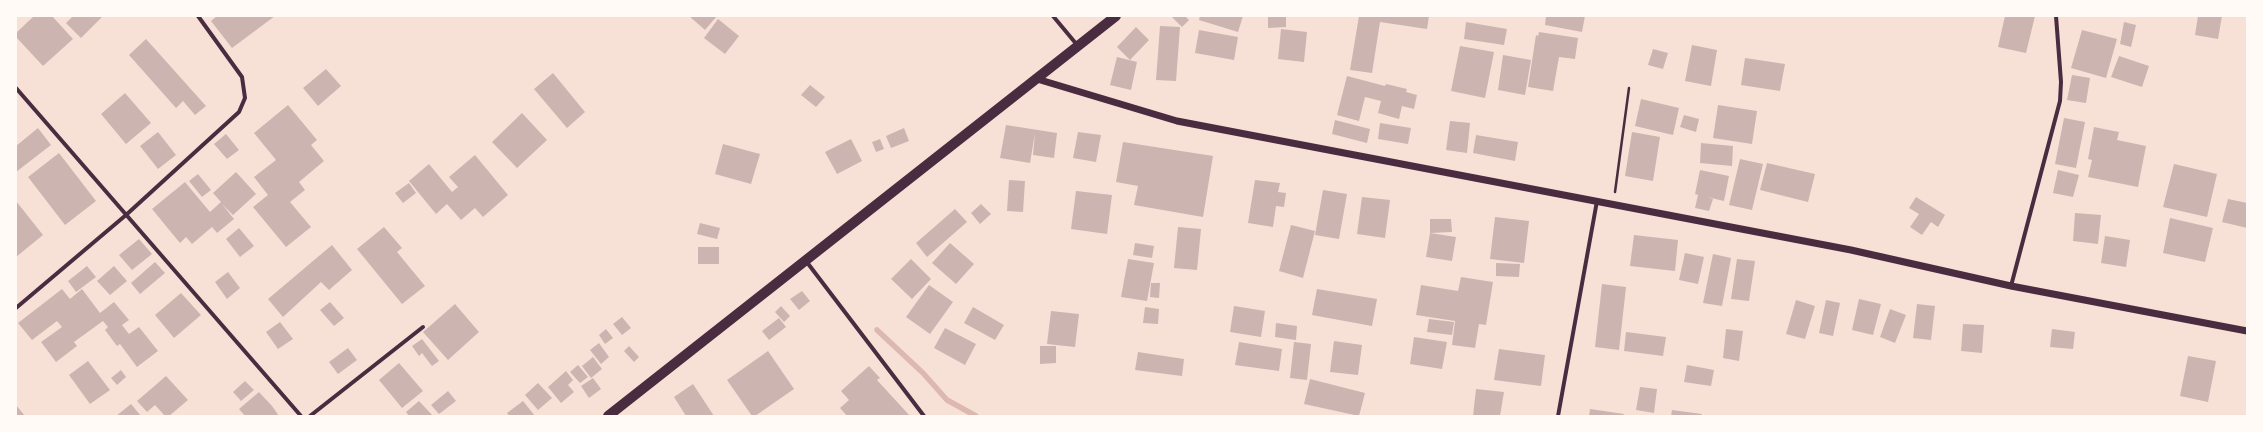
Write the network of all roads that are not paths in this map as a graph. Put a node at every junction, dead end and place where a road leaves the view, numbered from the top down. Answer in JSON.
{"nodes":[{"id":1,"x":198,"y":16,"type":"edge"},
{"id":2,"x":1053,"y":16,"type":"edge"},
{"id":3,"x":1116,"y":16,"type":"edge"},
{"id":4,"x":2056,"y":16,"type":"edge"},
{"id":5,"x":1078,"y":46,"type":"junction"},
{"id":6,"x":1036,"y":79,"type":"junction"},
{"id":7,"x":16,"y":88,"type":"edge"},
{"id":8,"x":1597,"y":200,"type":"junction"},
{"id":9,"x":126,"y":215,"type":"junction"},
{"id":10,"x":806,"y":261,"type":"junction"},
{"id":11,"x":2011,"y":286,"type":"junction"},
{"id":12,"x":16,"y":308,"type":"edge"},
{"id":13,"x":423,"y":327,"type":"dead end"},
{"id":14,"x":2247,"y":332,"type":"edge"},
{"id":15,"x":301,"y":416,"type":"edge"},
{"id":16,"x":310,"y":416,"type":"edge"},
{"id":17,"x":608,"y":416,"type":"edge"},
{"id":18,"x":924,"y":416,"type":"edge"},
{"id":19,"x":1558,"y":416,"type":"edge"}],
"edges":[{"from":1,"to":9,"type":"street"},
{"from":2,"to":5,"type":"street"},
{"from":3,"to":5,"type":"main road"},
{"from":4,"to":11,"type":"street"},
{"from":5,"to":6,"type":"main road"},
{"from":6,"to":8,"type":"street"},
{"from":6,"to":10,"type":"main road"},
{"from":7,"to":9,"type":"street"},
{"from":8,"to":11,"type":"street"},
{"from":8,"to":19,"type":"street"},
{"from":9,"to":12,"type":"street"},
{"from":9,"to":15,"type":"street"},
{"from":10,"to":17,"type":"main road"},
{"from":10,"to":18,"type":"street"},
{"from":11,"to":14,"type":"street"},
{"from":13,"to":16,"type":"street"}]}
